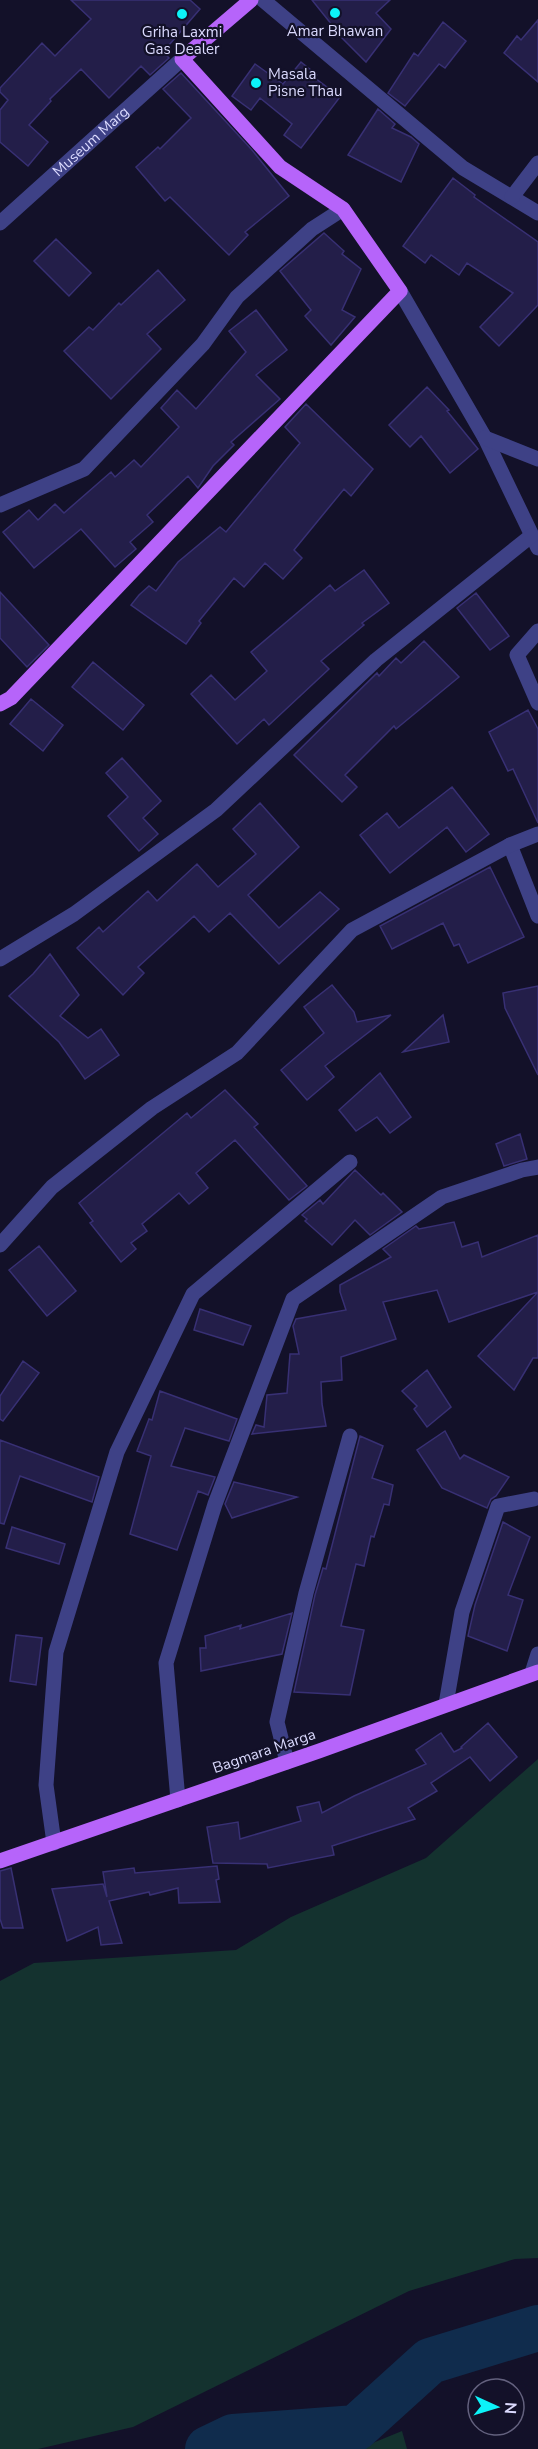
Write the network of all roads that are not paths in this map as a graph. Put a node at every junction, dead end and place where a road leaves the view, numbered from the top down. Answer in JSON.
{"nodes":[{"id":1,"x":251,"y":0,"type":"edge"},
{"id":2,"x":263,"y":0,"type":"edge"},
{"id":3,"x":182,"y":59,"type":"junction"},
{"id":4,"x":538,"y":164,"type":"edge"},
{"id":5,"x":512,"y":197,"type":"junction"},
{"id":6,"x":344,"y":209,"type":"junction"},
{"id":7,"x":538,"y":213,"type":"edge"},
{"id":8,"x":0,"y":223,"type":"edge"},
{"id":9,"x":400,"y":291,"type":"junction"},
{"id":10,"x":485,"y":438,"type":"junction"},
{"id":11,"x":538,"y":459,"type":"edge"},
{"id":12,"x":0,"y":505,"type":"edge"},
{"id":13,"x":534,"y":542,"type":"edge"},
{"id":14,"x":538,"y":631,"type":"edge"},
{"id":15,"x":538,"y":703,"type":"edge"},
{"id":16,"x":0,"y":704,"type":"edge"},
{"id":17,"x":538,"y":834,"type":"edge"},
{"id":18,"x":510,"y":845,"type":"junction"},
{"id":19,"x":538,"y":916,"type":"edge"},
{"id":20,"x":0,"y":959,"type":"edge"},
{"id":21,"x":350,"y":1162,"type":"dead end"},
{"id":22,"x":538,"y":1167,"type":"edge"},
{"id":23,"x":0,"y":1245,"type":"edge"},
{"id":24,"x":350,"y":1436,"type":"dead end"},
{"id":25,"x":534,"y":1499,"type":"dead end"},
{"id":26,"x":538,"y":1654,"type":"edge"},
{"id":27,"x":535,"y":1672,"type":"edge"},
{"id":28,"x":446,"y":1704,"type":"junction"},
{"id":29,"x":287,"y":1762,"type":"junction"},
{"id":30,"x":178,"y":1800,"type":"junction"},
{"id":31,"x":54,"y":1843,"type":"junction"},
{"id":32,"x":0,"y":1862,"type":"edge"}],
"edges":[{"from":1,"to":3,"type":"main road"},
{"from":2,"to":5,"type":"street"},
{"from":3,"to":6,"type":"main road"},
{"from":3,"to":8,"type":"street","name":"Museum Marg"},
{"from":4,"to":5,"type":"street"},
{"from":5,"to":7,"type":"street"},
{"from":6,"to":9,"type":"main road"},
{"from":6,"to":12,"type":"street"},
{"from":9,"to":10,"type":"street"},
{"from":9,"to":16,"type":"main road"},
{"from":10,"to":11,"type":"street"},
{"from":10,"to":13,"type":"street"},
{"from":13,"to":20,"type":"street"},
{"from":14,"to":15,"type":"street"},
{"from":17,"to":18,"type":"street"},
{"from":18,"to":19,"type":"street"},
{"from":18,"to":23,"type":"street"},
{"from":21,"to":31,"type":"street"},
{"from":22,"to":30,"type":"street"},
{"from":24,"to":29,"type":"street"},
{"from":25,"to":28,"type":"street"},
{"from":26,"to":27,"type":"street"},
{"from":27,"to":28,"type":"main road","name":"Bagmara Marga"},
{"from":28,"to":29,"type":"main road","name":"Bagmara Marga"},
{"from":29,"to":30,"type":"main road","name":"Bagmara Marga"},
{"from":30,"to":31,"type":"main road","name":"Bagmara Marga"},
{"from":31,"to":32,"type":"main road","name":"Bagmara Marga"}]}
